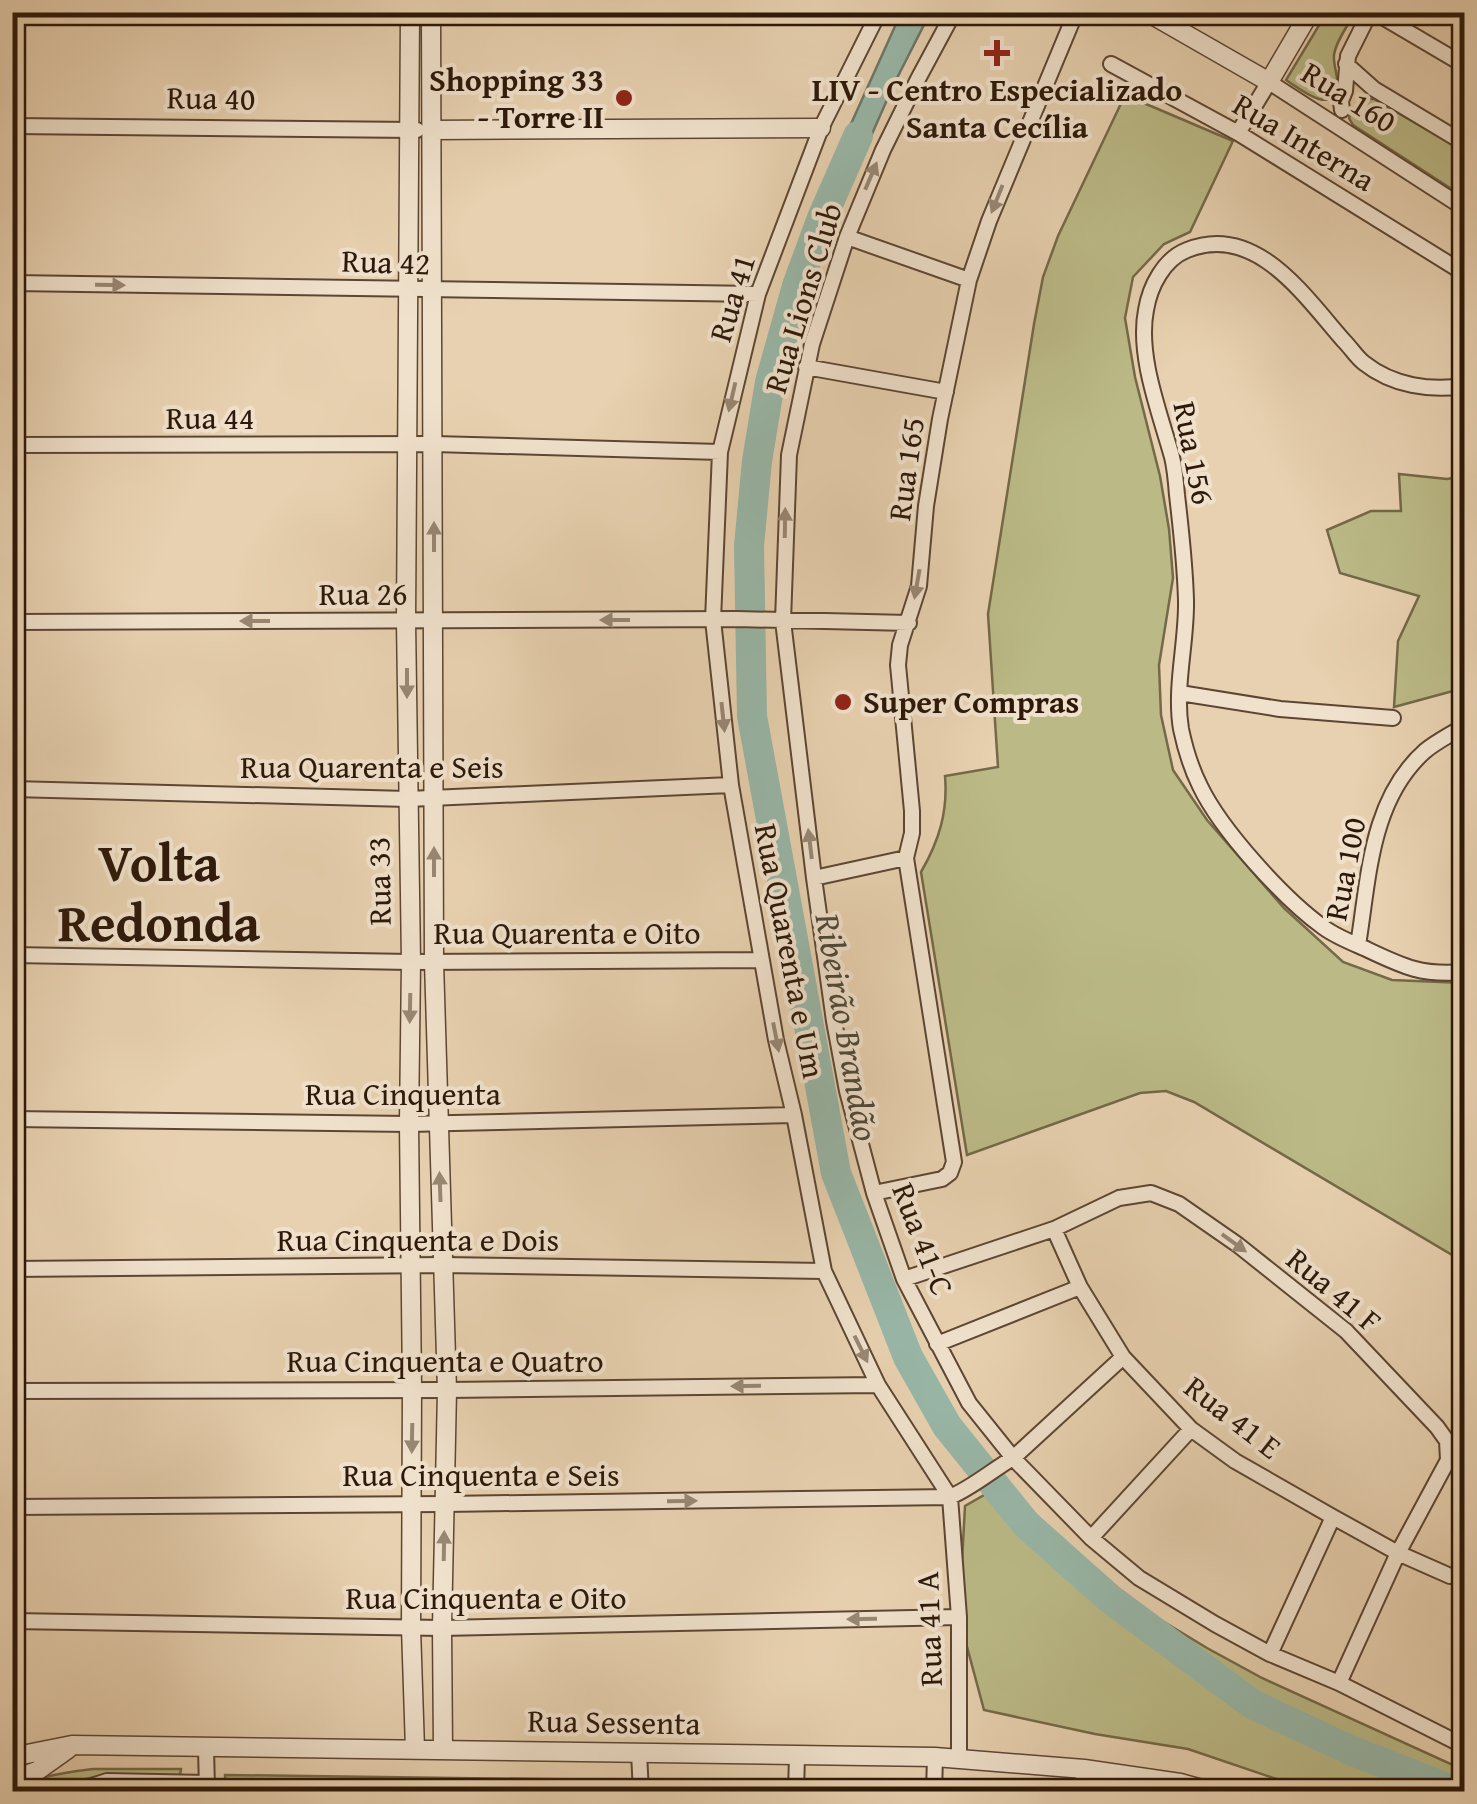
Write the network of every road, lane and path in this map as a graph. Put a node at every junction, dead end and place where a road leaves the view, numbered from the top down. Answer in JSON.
{"nodes":[{"id":1,"x":410,"y":12,"type":"edge"},
{"id":2,"x":431,"y":12,"type":"edge"},
{"id":3,"x":879,"y":12,"type":"edge"},
{"id":4,"x":954,"y":12,"type":"edge"},
{"id":5,"x":1076,"y":12,"type":"edge"},
{"id":6,"x":1146,"y":12,"type":"edge"},
{"id":7,"x":1310,"y":12,"type":"edge"},
{"id":8,"x":1372,"y":12,"type":"edge"},
{"id":9,"x":1111,"y":64,"type":"dead end"},
{"id":10,"x":1346,"y":64,"type":"junction"},
{"id":11,"x":1464,"y":65,"type":"edge"},
{"id":12,"x":1268,"y":82,"type":"junction"},
{"id":13,"x":1374,"y":89,"type":"junction"},
{"id":14,"x":1337,"y":116,"type":"junction"},
{"id":15,"x":12,"y":126,"type":"edge"},
{"id":16,"x":821,"y":128,"type":"junction"},
{"id":17,"x":409,"y":130,"type":"junction"},
{"id":18,"x":432,"y":130,"type":"junction"},
{"id":19,"x":1238,"y":133,"type":"junction"},
{"id":20,"x":1464,"y":143,"type":"edge"},
{"id":21,"x":1464,"y":208,"type":"edge"},
{"id":22,"x":846,"y":237,"type":"junction"},
{"id":23,"x":1464,"y":273,"type":"edge"},
{"id":24,"x":969,"y":280,"type":"junction"},
{"id":25,"x":12,"y":284,"type":"edge"},
{"id":26,"x":408,"y":288,"type":"junction"},
{"id":27,"x":434,"y":291,"type":"junction"},
{"id":28,"x":758,"y":294,"type":"junction"},
{"id":29,"x":806,"y":367,"type":"junction"},
{"id":30,"x":1464,"y":386,"type":"edge"},
{"id":31,"x":946,"y":392,"type":"junction"},
{"id":32,"x":434,"y":444,"type":"junction"},
{"id":33,"x":12,"y":445,"type":"edge"},
{"id":34,"x":407,"y":445,"type":"junction"},
{"id":35,"x":720,"y":452,"type":"junction"},
{"id":36,"x":406,"y":620,"type":"junction"},
{"id":37,"x":713,"y":620,"type":"junction"},
{"id":38,"x":784,"y":620,"type":"junction"},
{"id":39,"x":434,"y":621,"type":"junction"},
{"id":40,"x":12,"y":622,"type":"edge"},
{"id":41,"x":908,"y":623,"type":"junction"},
{"id":42,"x":1180,"y":693,"type":"junction"},
{"id":43,"x":1393,"y":718,"type":"dead end"},
{"id":44,"x":1464,"y":726,"type":"edge"},
{"id":45,"x":730,"y":785,"type":"junction"},
{"id":46,"x":12,"y":789,"type":"edge"},
{"id":47,"x":408,"y":798,"type":"junction"},
{"id":48,"x":434,"y":798,"type":"junction"},
{"id":49,"x":906,"y":858,"type":"junction"},
{"id":50,"x":814,"y":878,"type":"junction"},
{"id":51,"x":1358,"y":945,"type":"junction"},
{"id":52,"x":12,"y":955,"type":"edge"},
{"id":53,"x":762,"y":960,"type":"junction"},
{"id":54,"x":411,"y":962,"type":"junction"},
{"id":55,"x":434,"y":962,"type":"junction"},
{"id":56,"x":1464,"y":972,"type":"edge"},
{"id":57,"x":794,"y":1115,"type":"junction"},
{"id":58,"x":12,"y":1118,"type":"edge"},
{"id":59,"x":409,"y":1124,"type":"junction"},
{"id":60,"x":438,"y":1124,"type":"junction"},
{"id":61,"x":874,"y":1193,"type":"junction"},
{"id":62,"x":1054,"y":1228,"type":"junction"},
{"id":63,"x":443,"y":1265,"type":"junction"},
{"id":64,"x":411,"y":1267,"type":"junction"},
{"id":65,"x":12,"y":1269,"type":"edge"},
{"id":66,"x":824,"y":1271,"type":"junction"},
{"id":67,"x":904,"y":1279,"type":"junction"},
{"id":68,"x":1080,"y":1287,"type":"junction"},
{"id":69,"x":937,"y":1344,"type":"junction"},
{"id":70,"x":1122,"y":1357,"type":"junction"},
{"id":71,"x":878,"y":1385,"type":"junction"},
{"id":72,"x":412,"y":1388,"type":"junction"},
{"id":73,"x":12,"y":1390,"type":"edge"},
{"id":74,"x":447,"y":1390,"type":"junction"},
{"id":75,"x":1192,"y":1429,"type":"junction"},
{"id":76,"x":1013,"y":1458,"type":"junction"},
{"id":77,"x":950,"y":1497,"type":"junction"},
{"id":78,"x":411,"y":1503,"type":"junction"},
{"id":79,"x":445,"y":1504,"type":"junction"},
{"id":80,"x":12,"y":1507,"type":"edge"},
{"id":81,"x":1333,"y":1517,"type":"junction"},
{"id":82,"x":1091,"y":1538,"type":"junction"},
{"id":83,"x":1398,"y":1553,"type":"junction"},
{"id":84,"x":1450,"y":1576,"type":"dead end"},
{"id":85,"x":959,"y":1618,"type":"junction"},
{"id":86,"x":12,"y":1622,"type":"edge"},
{"id":87,"x":412,"y":1628,"type":"junction"},
{"id":88,"x":442,"y":1628,"type":"junction"},
{"id":89,"x":1270,"y":1654,"type":"junction"},
{"id":90,"x":1339,"y":1683,"type":"junction"},
{"id":91,"x":72,"y":1745,"type":"junction"},
{"id":92,"x":1464,"y":1746,"type":"edge"},
{"id":93,"x":206,"y":1748,"type":"junction"},
{"id":94,"x":415,"y":1749,"type":"junction"},
{"id":95,"x":443,"y":1749,"type":"junction"},
{"id":96,"x":640,"y":1753,"type":"junction"},
{"id":97,"x":797,"y":1755,"type":"junction"},
{"id":98,"x":935,"y":1757,"type":"junction"},
{"id":99,"x":12,"y":1758,"type":"edge"},
{"id":100,"x":959,"y":1759,"type":"junction"},
{"id":101,"x":1084,"y":1769,"type":"junction"},
{"id":102,"x":12,"y":1780,"type":"edge"},
{"id":103,"x":207,"y":1787,"type":"edge"},
{"id":104,"x":72,"y":1792,"type":"edge"},
{"id":105,"x":641,"y":1792,"type":"edge"},
{"id":106,"x":796,"y":1792,"type":"edge"},
{"id":107,"x":934,"y":1792,"type":"edge"},
{"id":108,"x":1082,"y":1792,"type":"edge"},
{"id":109,"x":1213,"y":1792,"type":"edge"}],
"edges":[{"from":1,"to":17,"type":"street","name":"Rua 33"},
{"from":2,"to":18,"type":"street","name":"Rua 33"},
{"from":3,"to":16,"type":"street","name":"Rua 41"},
{"from":22,"to":4,"type":"street","name":"Rua Lions Club","one_way":true},
{"from":5,"to":24,"type":"street","name":"Rua 165","one_way":true},
{"from":6,"to":12,"type":"street","name":"Rua 160"},
{"from":7,"to":12,"type":"street"},
{"from":8,"to":10,"type":"street"},
{"from":8,"to":11,"type":"street"},
{"from":9,"to":19,"type":"street","name":"Rua Interna"},
{"from":10,"to":13,"type":"street"},
{"from":10,"to":14,"type":"street"},
{"from":12,"to":14,"type":"street","name":"Rua 160"},
{"from":12,"to":19,"type":"street"},
{"from":13,"to":14,"type":"street"},
{"from":13,"to":20,"type":"street"},
{"from":14,"to":21,"type":"street","name":"Rua 160"},
{"from":15,"to":17,"type":"street","name":"Rua 40"},
{"from":16,"to":18,"type":"street"},
{"from":16,"to":28,"type":"street","name":"Rua 41"},
{"from":17,"to":18,"type":"street","name":"Rua 40"},
{"from":17,"to":26,"type":"street","name":"Rua 33"},
{"from":18,"to":27,"type":"street","name":"Rua 33"},
{"from":19,"to":23,"type":"street","name":"Rua Interna"},
{"from":22,"to":24,"type":"street"},
{"from":22,"to":29,"type":"street","name":"Rua Lions Club"},
{"from":24,"to":31,"type":"street","name":"Rua 165"},
{"from":25,"to":26,"type":"street","name":"Rua 42","one_way":true},
{"from":26,"to":27,"type":"street","name":"Rua 42"},
{"from":26,"to":34,"type":"street","name":"Rua 33"},
{"from":27,"to":28,"type":"street","name":"Rua 42"},
{"from":27,"to":32,"type":"street","name":"Rua 33"},
{"from":28,"to":35,"type":"street","name":"Rua 41","one_way":true},
{"from":29,"to":31,"type":"street"},
{"from":38,"to":29,"type":"street","name":"Rua Lions Club","one_way":true},
{"from":30,"to":42,"type":"street","name":"Rua 156"},
{"from":31,"to":41,"type":"street","name":"Rua 165","one_way":true},
{"from":32,"to":34,"type":"street","name":"Rua 44"},
{"from":32,"to":35,"type":"street","name":"Rua 44"},
{"from":39,"to":32,"type":"street","name":"Rua 33","one_way":true},
{"from":33,"to":34,"type":"street","name":"Rua 44"},
{"from":34,"to":36,"type":"street","name":"Rua 33"},
{"from":35,"to":37,"type":"street","name":"Rua 41"},
{"from":36,"to":39,"type":"street","name":"Rua 26"},
{"from":36,"to":40,"type":"street","name":"Rua 26","one_way":true},
{"from":36,"to":47,"type":"street","name":"Rua 33","one_way":true},
{"from":37,"to":38,"type":"street","name":"Rua 26"},
{"from":37,"to":39,"type":"street","name":"Rua 26","one_way":true},
{"from":37,"to":45,"type":"street","name":"Rua Quarenta e Um","one_way":true},
{"from":38,"to":41,"type":"street","name":"Rua 26"},
{"from":50,"to":38,"type":"street","name":"Rua 41-C","one_way":true},
{"from":39,"to":48,"type":"street","name":"Rua 33"},
{"from":41,"to":49,"type":"street","name":"Rua 165"},
{"from":42,"to":43,"type":"street"},
{"from":42,"to":51,"type":"street","name":"Rua 156"},
{"from":44,"to":51,"type":"street","name":"Rua 100"},
{"from":45,"to":48,"type":"street","name":"Rua Quarenta e Seis"},
{"from":45,"to":53,"type":"street","name":"Rua Quarenta e Um"},
{"from":46,"to":47,"type":"street","name":"Rua Quarenta e Seis"},
{"from":47,"to":48,"type":"street","name":"Rua Quarenta e Seis"},
{"from":47,"to":54,"type":"street","name":"Rua 33"},
{"from":55,"to":48,"type":"street","name":"Rua 33","one_way":true},
{"from":49,"to":50,"type":"street"},
{"from":49,"to":61,"type":"street","name":"Rua 165"},
{"from":50,"to":61,"type":"street","name":"Rua 41-C"},
{"from":51,"to":56,"type":"street","name":"Rua 100"},
{"from":52,"to":54,"type":"street","name":"Rua Quarenta e Oito"},
{"from":53,"to":55,"type":"street","name":"Rua Quarenta e Oito"},
{"from":53,"to":57,"type":"street","name":"Rua Quarenta e Um","one_way":true},
{"from":54,"to":55,"type":"street","name":"Rua Quarenta e Oito"},
{"from":54,"to":59,"type":"street","name":"Rua 33","one_way":true},
{"from":55,"to":60,"type":"street","name":"Rua 33"},
{"from":57,"to":60,"type":"street","name":"Rua Cinquenta"},
{"from":57,"to":66,"type":"street","name":"Rua Quarenta e Um"},
{"from":58,"to":59,"type":"street","name":"Rua Cinquenta"},
{"from":59,"to":60,"type":"street","name":"Rua Cinquenta"},
{"from":59,"to":64,"type":"street","name":"Rua 33"},
{"from":63,"to":60,"type":"street","name":"Rua 33","one_way":true},
{"from":61,"to":67,"type":"street","name":"Rua 41-C"},
{"from":62,"to":67,"type":"street"},
{"from":62,"to":68,"type":"street","name":"Rua 41 E"},
{"from":62,"to":83,"type":"street","name":"Rua 41 F","one_way":true},
{"from":63,"to":64,"type":"street","name":"Rua Cinquenta e Dois"},
{"from":63,"to":66,"type":"street","name":"Rua Cinquenta e Dois"},
{"from":63,"to":74,"type":"street","name":"Rua 33"},
{"from":64,"to":65,"type":"street","name":"Rua Cinquenta e Dois"},
{"from":64,"to":72,"type":"street","name":"Rua 33"},
{"from":66,"to":71,"type":"street","name":"Rua Quarenta e Um","one_way":true},
{"from":67,"to":69,"type":"street","name":"Rua 41-C"},
{"from":68,"to":69,"type":"street"},
{"from":68,"to":70,"type":"street","name":"Rua 41 E"},
{"from":69,"to":76,"type":"street","name":"Rua 41-C"},
{"from":70,"to":75,"type":"street","name":"Rua 41 E"},
{"from":70,"to":76,"type":"street"},
{"from":71,"to":74,"type":"street","name":"Rua Cinquenta e Quatro","one_way":true},
{"from":71,"to":77,"type":"street","name":"Rua Quarenta e Um"},
{"from":72,"to":73,"type":"street","name":"Rua Cinquenta e Quatro"},
{"from":72,"to":74,"type":"street","name":"Rua Cinquenta e Quatro"},
{"from":72,"to":78,"type":"street","name":"Rua 33","one_way":true},
{"from":74,"to":79,"type":"street","name":"Rua 33"},
{"from":75,"to":81,"type":"street","name":"Rua 41 E"},
{"from":75,"to":82,"type":"street"},
{"from":76,"to":77,"type":"street"},
{"from":76,"to":82,"type":"street","name":"Rua 41-C"},
{"from":79,"to":77,"type":"street","name":"Rua Cinquenta e Seis","one_way":true},
{"from":77,"to":85,"type":"street","name":"Rua 41 A"},
{"from":78,"to":79,"type":"street","name":"Rua Cinquenta e Seis"},
{"from":78,"to":80,"type":"street","name":"Rua Cinquenta e Seis"},
{"from":78,"to":87,"type":"street","name":"Rua 33"},
{"from":88,"to":79,"type":"street","name":"Rua 33","one_way":true},
{"from":81,"to":83,"type":"street","name":"Rua 41 E"},
{"from":81,"to":89,"type":"street"},
{"from":82,"to":89,"type":"street","name":"Rua 41-C"},
{"from":83,"to":84,"type":"street","name":"Rua 41 E"},
{"from":83,"to":90,"type":"street"},
{"from":85,"to":88,"type":"street","name":"Rua Cinquenta e Oito","one_way":true},
{"from":85,"to":100,"type":"street","name":"Rua 41 A"},
{"from":86,"to":87,"type":"street","name":"Rua Cinquenta e Oito"},
{"from":87,"to":88,"type":"street","name":"Rua Cinquenta e Oito"},
{"from":87,"to":94,"type":"street","name":"Rua 33"},
{"from":88,"to":95,"type":"street","name":"Rua 33"},
{"from":89,"to":90,"type":"street","name":"Rua 41-C"},
{"from":90,"to":92,"type":"street","name":"Rua 41-C"},
{"from":91,"to":93,"type":"street","name":"Rua Sessenta"},
{"from":91,"to":99,"type":"street","name":"Rua Sessenta"},
{"from":91,"to":102,"type":"street"},
{"from":93,"to":94,"type":"street","name":"Rua Sessenta"},
{"from":93,"to":103,"type":"street"},
{"from":94,"to":95,"type":"street","name":"Rua Sessenta"},
{"from":95,"to":96,"type":"street","name":"Rua Sessenta"},
{"from":96,"to":97,"type":"street","name":"Rua Sessenta"},
{"from":96,"to":105,"type":"street"},
{"from":97,"to":98,"type":"street","name":"Rua Sessenta"},
{"from":97,"to":106,"type":"street"},
{"from":98,"to":100,"type":"street","name":"Rua Sessenta"},
{"from":98,"to":107,"type":"street"},
{"from":100,"to":101,"type":"street","name":"Rua Sessenta"},
{"from":101,"to":108,"type":"street"},
{"from":101,"to":109,"type":"street","name":"Rua Sessenta"},
{"from":103,"to":104,"type":"street"}]}
